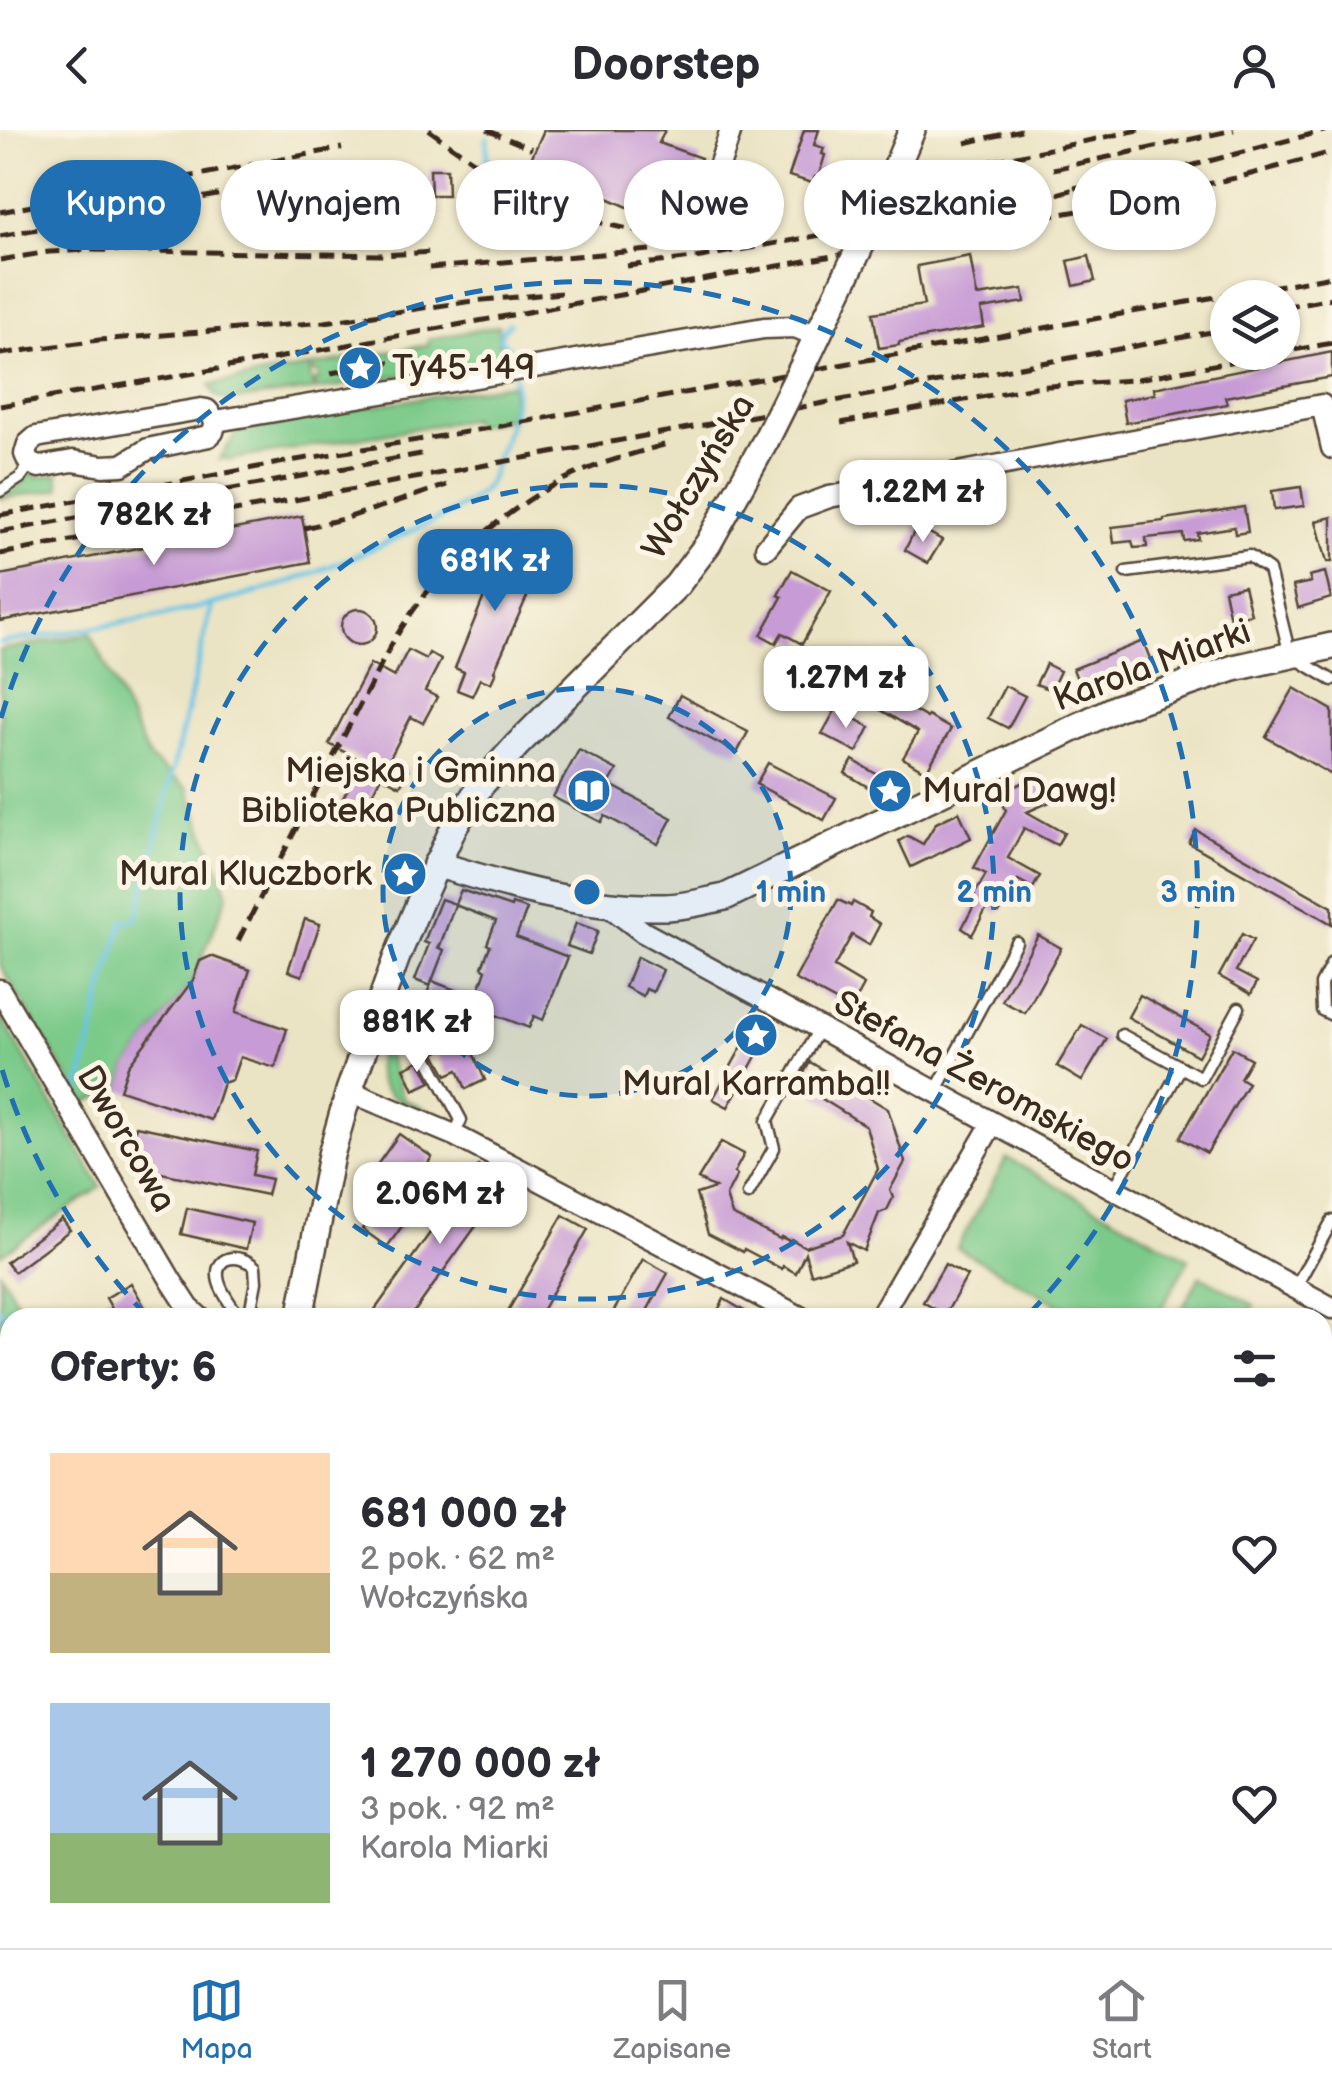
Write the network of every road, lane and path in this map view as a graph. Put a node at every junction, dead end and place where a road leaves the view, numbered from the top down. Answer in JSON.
{"nodes":[{"id":1,"x":731,"y":130,"type":"edge"},
{"id":2,"x":912,"y":130,"type":"edge"},
{"id":3,"x":721,"y":160,"type":"edge"},
{"id":4,"x":817,"y":336,"type":"junction"},
{"id":5,"x":216,"y":421,"type":"junction"},
{"id":6,"x":1332,"y":448,"type":"edge"},
{"id":7,"x":30,"y":463,"type":"junction"},
{"id":8,"x":0,"y":491,"type":"edge"},
{"id":9,"x":766,"y":548,"type":"dead end"},
{"id":10,"x":1126,"y":572,"type":"dead end"},
{"id":11,"x":1332,"y":646,"type":"edge"},
{"id":12,"x":1290,"y":655,"type":"junction"},
{"id":13,"x":1332,"y":680,"type":"edge"},
{"id":14,"x":436,"y":864,"type":"junction"},
{"id":15,"x":610,"y":906,"type":"junction"},
{"id":16,"x":1016,"y":942,"type":"dead end"},
{"id":17,"x":1332,"y":963,"type":"edge"},
{"id":18,"x":0,"y":990,"type":"edge"},
{"id":19,"x":1239,"y":1008,"type":"dead end"},
{"id":20,"x":377,"y":1010,"type":"junction"},
{"id":21,"x":1332,"y":1015,"type":"edge"},
{"id":22,"x":818,"y":1029,"type":"junction"},
{"id":23,"x":1122,"y":1035,"type":"dead end"},
{"id":24,"x":1181,"y":1067,"type":"junction"},
{"id":25,"x":349,"y":1090,"type":"junction"},
{"id":26,"x":934,"y":1093,"type":"junction"},
{"id":27,"x":992,"y":1124,"type":"junction"},
{"id":28,"x":454,"y":1135,"type":"junction"},
{"id":29,"x":1114,"y":1190,"type":"junction"},
{"id":30,"x":748,"y":1194,"type":"dead end"},
{"id":31,"x":1332,"y":1221,"type":"edge"},
{"id":32,"x":1295,"y":1288,"type":"junction"},
{"id":33,"x":189,"y":1308,"type":"edge"},
{"id":34,"x":234,"y":1308,"type":"edge"},
{"id":35,"x":251,"y":1308,"type":"edge"},
{"id":36,"x":302,"y":1308,"type":"edge"},
{"id":37,"x":783,"y":1308,"type":"edge"},
{"id":38,"x":884,"y":1308,"type":"edge"},
{"id":39,"x":1332,"y":1308,"type":"edge"}],
"edges":[{"from":1,"to":3,"type":"street"},
{"from":2,"to":4,"type":"street","name":"Wołczyńska","bridge":true},
{"from":4,"to":5,"type":"street"},
{"from":4,"to":14,"type":"street","name":"Wołczyńska","bridge":true},
{"from":5,"to":7,"type":"street"},
{"from":5,"to":7,"type":"street"},
{"from":6,"to":9,"type":"street"},
{"from":7,"to":8,"type":"lane"},
{"from":10,"to":12,"type":"lane"},
{"from":11,"to":12,"type":"street","name":"Karola Miarki"},
{"from":12,"to":13,"type":"lane"},
{"from":12,"to":15,"type":"street","name":"Karola Miarki"},
{"from":14,"to":15,"type":"street","name":"Karola Miarki"},
{"from":14,"to":20,"type":"street","name":"Wołczyńska"},
{"from":15,"to":22,"type":"street","name":"Stefana Żeromskiego"},
{"from":16,"to":26,"type":"lane"},
{"from":17,"to":21,"type":"lane"},
{"from":18,"to":33,"type":"street","name":"Dworcowa"},
{"from":19,"to":24,"type":"lane"},
{"from":20,"to":25,"type":"street","name":"Wołczyńska"},
{"from":20,"to":28,"type":"lane"},
{"from":22,"to":26,"type":"street","name":"Stefana Żeromskiego"},
{"from":22,"to":30,"type":"lane"},
{"from":23,"to":24,"type":"lane"},
{"from":24,"to":29,"type":"lane"},
{"from":25,"to":28,"type":"street"},
{"from":25,"to":36,"type":"street","name":"Wołczyńska"},
{"from":26,"to":27,"type":"street","name":"Stefana Żeromskiego"},
{"from":27,"to":29,"type":"street","name":"Stefana Żeromskiego"},
{"from":27,"to":38,"type":"street"},
{"from":28,"to":37,"type":"street"},
{"from":29,"to":32,"type":"street","name":"Stefana Żeromskiego"},
{"from":31,"to":32,"type":"lane"},
{"from":32,"to":39,"type":"street","name":"Stefana Żeromskiego"},
{"from":34,"to":35,"type":"lane"}]}
